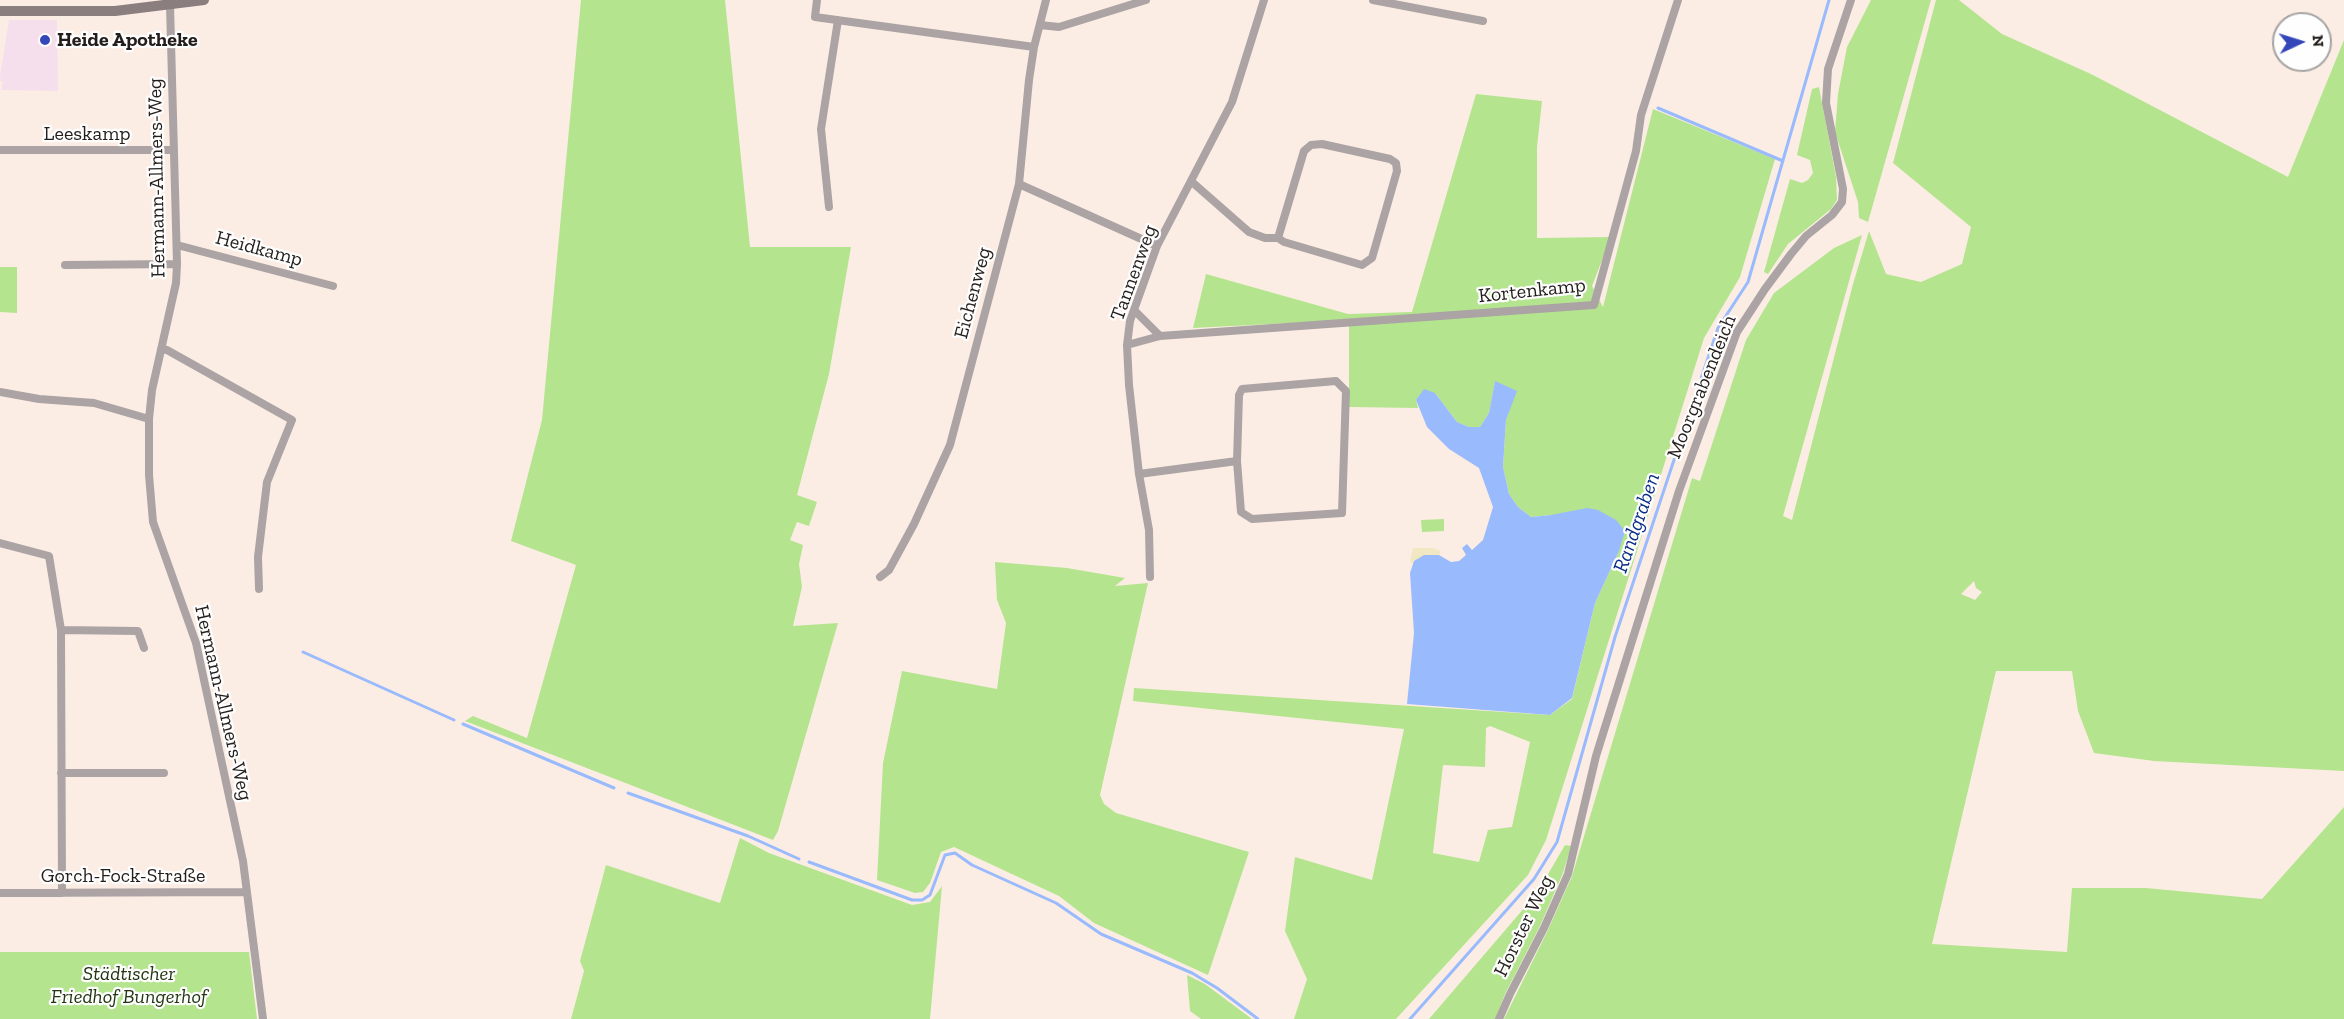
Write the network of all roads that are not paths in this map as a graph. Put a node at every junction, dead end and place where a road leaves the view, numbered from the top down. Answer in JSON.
{"nodes":[{"id":1,"x":204,"y":0,"type":"edge"},
{"id":2,"x":817,"y":0,"type":"edge"},
{"id":3,"x":1046,"y":0,"type":"edge"},
{"id":4,"x":1146,"y":0,"type":"edge"},
{"id":5,"x":1264,"y":0,"type":"edge"},
{"id":6,"x":1373,"y":0,"type":"edge"},
{"id":7,"x":1677,"y":0,"type":"edge"},
{"id":8,"x":1851,"y":0,"type":"edge"},
{"id":9,"x":170,"y":5,"type":"junction"},
{"id":10,"x":25,"y":6,"type":"edge"},
{"id":11,"x":0,"y":11,"type":"edge"},
{"id":12,"x":838,"y":20,"type":"junction"},
{"id":13,"x":1483,"y":21,"type":"dead end"},
{"id":14,"x":1040,"y":25,"type":"junction"},
{"id":15,"x":1034,"y":47,"type":"junction"},
{"id":16,"x":0,"y":150,"type":"edge"},
{"id":17,"x":174,"y":150,"type":"junction"},
{"id":18,"x":1192,"y":182,"type":"junction"},
{"id":19,"x":1019,"y":184,"type":"junction"},
{"id":20,"x":829,"y":207,"type":"dead end"},
{"id":21,"x":1278,"y":238,"type":"junction"},
{"id":22,"x":177,"y":246,"type":"junction"},
{"id":23,"x":1157,"y":246,"type":"junction"},
{"id":24,"x":177,"y":264,"type":"junction"},
{"id":25,"x":65,"y":265,"type":"dead end"},
{"id":26,"x":333,"y":286,"type":"dead end"},
{"id":27,"x":1134,"y":310,"type":"junction"},
{"id":28,"x":1160,"y":336,"type":"junction"},
{"id":29,"x":1127,"y":345,"type":"junction"},
{"id":30,"x":161,"y":349,"type":"junction"},
{"id":31,"x":0,"y":392,"type":"edge"},
{"id":32,"x":149,"y":419,"type":"junction"},
{"id":33,"x":1237,"y":461,"type":"junction"},
{"id":34,"x":1139,"y":474,"type":"junction"},
{"id":35,"x":0,"y":543,"type":"edge"},
{"id":36,"x":880,"y":577,"type":"dead end"},
{"id":37,"x":1150,"y":577,"type":"dead end"},
{"id":38,"x":259,"y":589,"type":"dead end"},
{"id":39,"x":61,"y":630,"type":"junction"},
{"id":40,"x":144,"y":648,"type":"dead end"},
{"id":41,"x":62,"y":773,"type":"junction"},
{"id":42,"x":164,"y":773,"type":"dead end"},
{"id":43,"x":1575,"y":847,"type":"joint"},
{"id":44,"x":247,"y":892,"type":"junction"},
{"id":45,"x":0,"y":893,"type":"edge"},
{"id":46,"x":62,"y":893,"type":"junction"},
{"id":47,"x":263,"y":1019,"type":"edge"},
{"id":48,"x":1499,"y":1019,"type":"edge"}],
"edges":[{"from":1,"to":9,"type":"street"},
{"from":2,"to":12,"type":"street"},
{"from":3,"to":14,"type":"street","name":"Eichenweg"},
{"from":4,"to":14,"type":"street"},
{"from":5,"to":18,"type":"street","name":"Tannenweg"},
{"from":6,"to":13,"type":"street"},
{"from":7,"to":28,"type":"street","name":"Kortenkamp"},
{"from":8,"to":43,"type":"street","name":"Moorgrabendeich"},
{"from":9,"to":10,"type":"street"},
{"from":9,"to":17,"type":"street","name":"Hermann-Allmers-Weg"},
{"from":10,"to":11,"type":"street"},
{"from":12,"to":15,"type":"street"},
{"from":12,"to":20,"type":"street"},
{"from":14,"to":15,"type":"street","name":"Eichenweg"},
{"from":15,"to":19,"type":"street","name":"Eichenweg"},
{"from":16,"to":17,"type":"street","name":"Leeskamp"},
{"from":17,"to":22,"type":"street","name":"Hermann-Allmers-Weg"},
{"from":18,"to":21,"type":"street"},
{"from":18,"to":23,"type":"street","name":"Tannenweg"},
{"from":19,"to":23,"type":"street"},
{"from":19,"to":36,"type":"street","name":"Eichenweg"},
{"from":21,"to":21,"type":"street"},
{"from":22,"to":24,"type":"street","name":"Hermann-Allmers-Weg"},
{"from":22,"to":26,"type":"street","name":"Heidkamp"},
{"from":23,"to":27,"type":"street","name":"Tannenweg"},
{"from":24,"to":25,"type":"street"},
{"from":24,"to":30,"type":"street","name":"Hermann-Allmers-Weg"},
{"from":27,"to":28,"type":"street"},
{"from":27,"to":29,"type":"street","name":"Tannenweg"},
{"from":28,"to":29,"type":"street","name":"Kortenkamp"},
{"from":29,"to":34,"type":"street","name":"Tannenweg"},
{"from":30,"to":32,"type":"street","name":"Hermann-Allmers-Weg"},
{"from":30,"to":38,"type":"street"},
{"from":31,"to":32,"type":"street"},
{"from":32,"to":44,"type":"street","name":"Hermann-Allmers-Weg"},
{"from":33,"to":33,"type":"street"},
{"from":33,"to":34,"type":"street"},
{"from":34,"to":37,"type":"street","name":"Tannenweg"},
{"from":35,"to":39,"type":"street"},
{"from":39,"to":40,"type":"street"},
{"from":39,"to":41,"type":"street"},
{"from":41,"to":42,"type":"street"},
{"from":41,"to":46,"type":"street"},
{"from":43,"to":48,"type":"street","name":"Horster Weg"},
{"from":44,"to":46,"type":"street","name":"Gorch-Fock-Straße"},
{"from":44,"to":47,"type":"street","name":"Hermann-Allmers-Weg"},
{"from":45,"to":46,"type":"street","name":"Gorch-Fock-Straße"}]}
